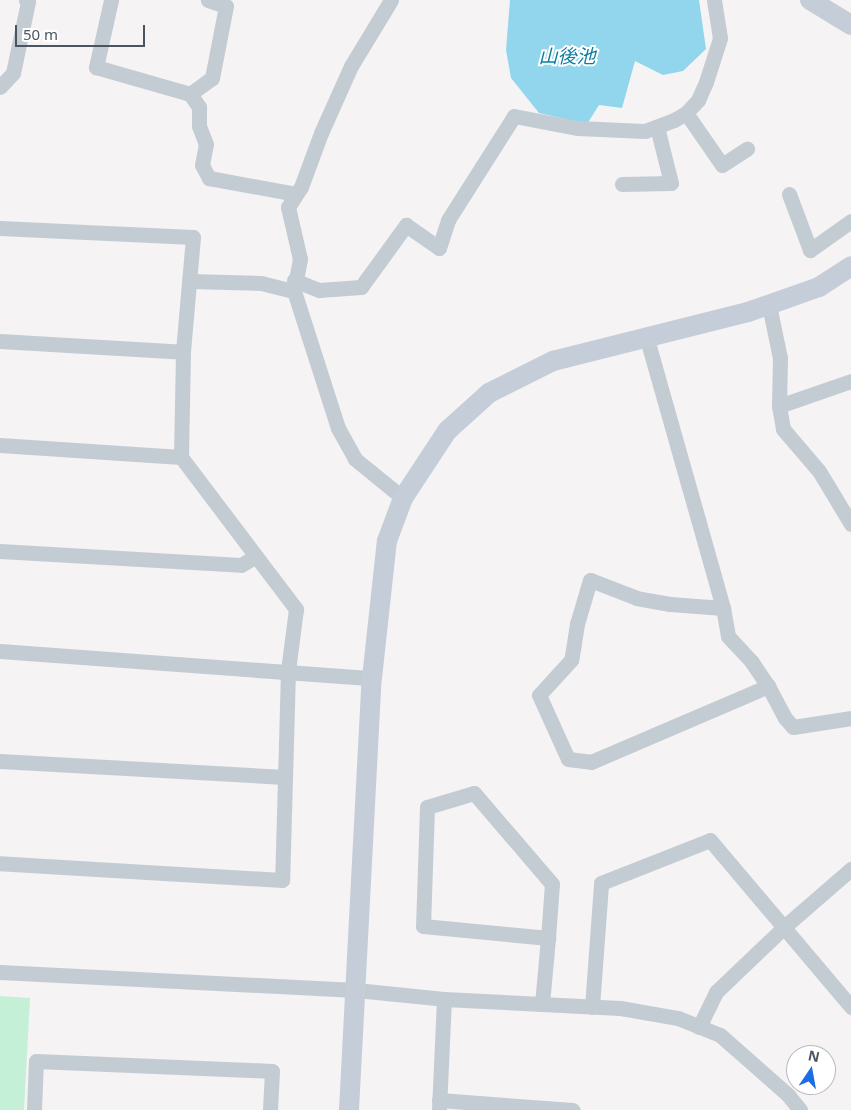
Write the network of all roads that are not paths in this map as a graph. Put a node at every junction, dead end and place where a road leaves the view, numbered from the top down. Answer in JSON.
{"nodes":[{"id":1,"x":26,"y":0,"type":"edge"},
{"id":2,"x":111,"y":0,"type":"edge"},
{"id":3,"x":208,"y":0,"type":"edge"},
{"id":4,"x":391,"y":0,"type":"edge"},
{"id":5,"x":714,"y":0,"type":"edge"},
{"id":6,"x":810,"y":0,"type":"edge"},
{"id":7,"x":850,"y":23,"type":"edge"},
{"id":8,"x":0,"y":87,"type":"edge"},
{"id":9,"x":190,"y":94,"type":"junction"},
{"id":10,"x":686,"y":113,"type":"junction"},
{"id":11,"x":657,"y":127,"type":"junction"},
{"id":12,"x":747,"y":149,"type":"dead end"},
{"id":13,"x":622,"y":184,"type":"dead end"},
{"id":14,"x":296,"y":194,"type":"junction"},
{"id":15,"x":789,"y":194,"type":"dead end"},
{"id":16,"x":851,"y":221,"type":"edge"},
{"id":17,"x":0,"y":228,"type":"edge"},
{"id":18,"x":851,"y":266,"type":"edge"},
{"id":19,"x":189,"y":281,"type":"junction"},
{"id":20,"x":294,"y":286,"type":"junction"},
{"id":21,"x":769,"y":305,"type":"junction"},
{"id":22,"x":647,"y":339,"type":"junction"},
{"id":23,"x":0,"y":341,"type":"edge"},
{"id":24,"x":183,"y":352,"type":"junction"},
{"id":25,"x":851,"y":381,"type":"edge"},
{"id":26,"x":779,"y":406,"type":"junction"},
{"id":27,"x":0,"y":445,"type":"edge"},
{"id":28,"x":181,"y":457,"type":"junction"},
{"id":29,"x":403,"y":498,"type":"junction"},
{"id":30,"x":851,"y":524,"type":"edge"},
{"id":31,"x":0,"y":551,"type":"edge"},
{"id":32,"x":256,"y":556,"type":"junction"},
{"id":33,"x":723,"y":608,"type":"junction"},
{"id":34,"x":0,"y":651,"type":"edge"},
{"id":35,"x":288,"y":671,"type":"junction"},
{"id":36,"x":372,"y":678,"type":"junction"},
{"id":37,"x":768,"y":686,"type":"junction"},
{"id":38,"x":851,"y":718,"type":"edge"},
{"id":39,"x":0,"y":761,"type":"edge"},
{"id":40,"x":285,"y":777,"type":"junction"},
{"id":41,"x":0,"y":862,"type":"edge"},
{"id":42,"x":851,"y":869,"type":"edge"},
{"id":43,"x":784,"y":927,"type":"junction"},
{"id":44,"x":548,"y":938,"type":"junction"},
{"id":45,"x":0,"y":972,"type":"edge"},
{"id":46,"x":356,"y":990,"type":"junction"},
{"id":47,"x":444,"y":998,"type":"junction"},
{"id":48,"x":542,"y":1004,"type":"junction"},
{"id":49,"x":592,"y":1006,"type":"junction"},
{"id":50,"x":851,"y":1007,"type":"edge"},
{"id":51,"x":699,"y":1027,"type":"junction"},
{"id":52,"x":439,"y":1105,"type":"edge"},
{"id":53,"x":538,"y":1109,"type":"edge"},
{"id":54,"x":34,"y":1110,"type":"edge"},
{"id":55,"x":270,"y":1110,"type":"edge"},
{"id":56,"x":349,"y":1110,"type":"edge"},
{"id":57,"x":573,"y":1110,"type":"edge"},
{"id":58,"x":800,"y":1110,"type":"edge"}],
"edges":[{"from":1,"to":8,"type":"street"},
{"from":2,"to":9,"type":"street"},
{"from":3,"to":9,"type":"street"},
{"from":4,"to":14,"type":"street"},
{"from":5,"to":10,"type":"street"},
{"from":6,"to":7,"type":"street"},
{"from":9,"to":14,"type":"street"},
{"from":10,"to":11,"type":"street"},
{"from":10,"to":12,"type":"street"},
{"from":11,"to":13,"type":"street"},
{"from":11,"to":20,"type":"street"},
{"from":14,"to":20,"type":"street"},
{"from":15,"to":16,"type":"street"},
{"from":17,"to":19,"type":"street"},
{"from":18,"to":21,"type":"street"},
{"from":19,"to":20,"type":"street"},
{"from":19,"to":24,"type":"street"},
{"from":20,"to":29,"type":"street"},
{"from":21,"to":22,"type":"street"},
{"from":21,"to":26,"type":"street"},
{"from":22,"to":29,"type":"street"},
{"from":22,"to":33,"type":"street"},
{"from":23,"to":24,"type":"street"},
{"from":24,"to":28,"type":"street"},
{"from":25,"to":26,"type":"street"},
{"from":26,"to":30,"type":"street"},
{"from":27,"to":28,"type":"street"},
{"from":28,"to":32,"type":"street"},
{"from":29,"to":36,"type":"street"},
{"from":31,"to":32,"type":"street"},
{"from":32,"to":35,"type":"street"},
{"from":33,"to":37,"type":"street"},
{"from":33,"to":37,"type":"street"},
{"from":34,"to":35,"type":"street"},
{"from":35,"to":36,"type":"street"},
{"from":35,"to":40,"type":"street"},
{"from":36,"to":46,"type":"street"},
{"from":37,"to":38,"type":"street"},
{"from":39,"to":40,"type":"street"},
{"from":40,"to":41,"type":"street"},
{"from":42,"to":43,"type":"street"},
{"from":43,"to":49,"type":"street"},
{"from":43,"to":50,"type":"street"},
{"from":43,"to":51,"type":"street"},
{"from":44,"to":44,"type":"street"},
{"from":44,"to":48,"type":"street"},
{"from":45,"to":46,"type":"street"},
{"from":46,"to":47,"type":"street"},
{"from":46,"to":56,"type":"street"},
{"from":47,"to":48,"type":"street"},
{"from":47,"to":52,"type":"street"},
{"from":48,"to":49,"type":"street"},
{"from":49,"to":51,"type":"street"},
{"from":51,"to":58,"type":"street"},
{"from":52,"to":53,"type":"street"},
{"from":53,"to":57,"type":"street"},
{"from":54,"to":55,"type":"street"}]}
